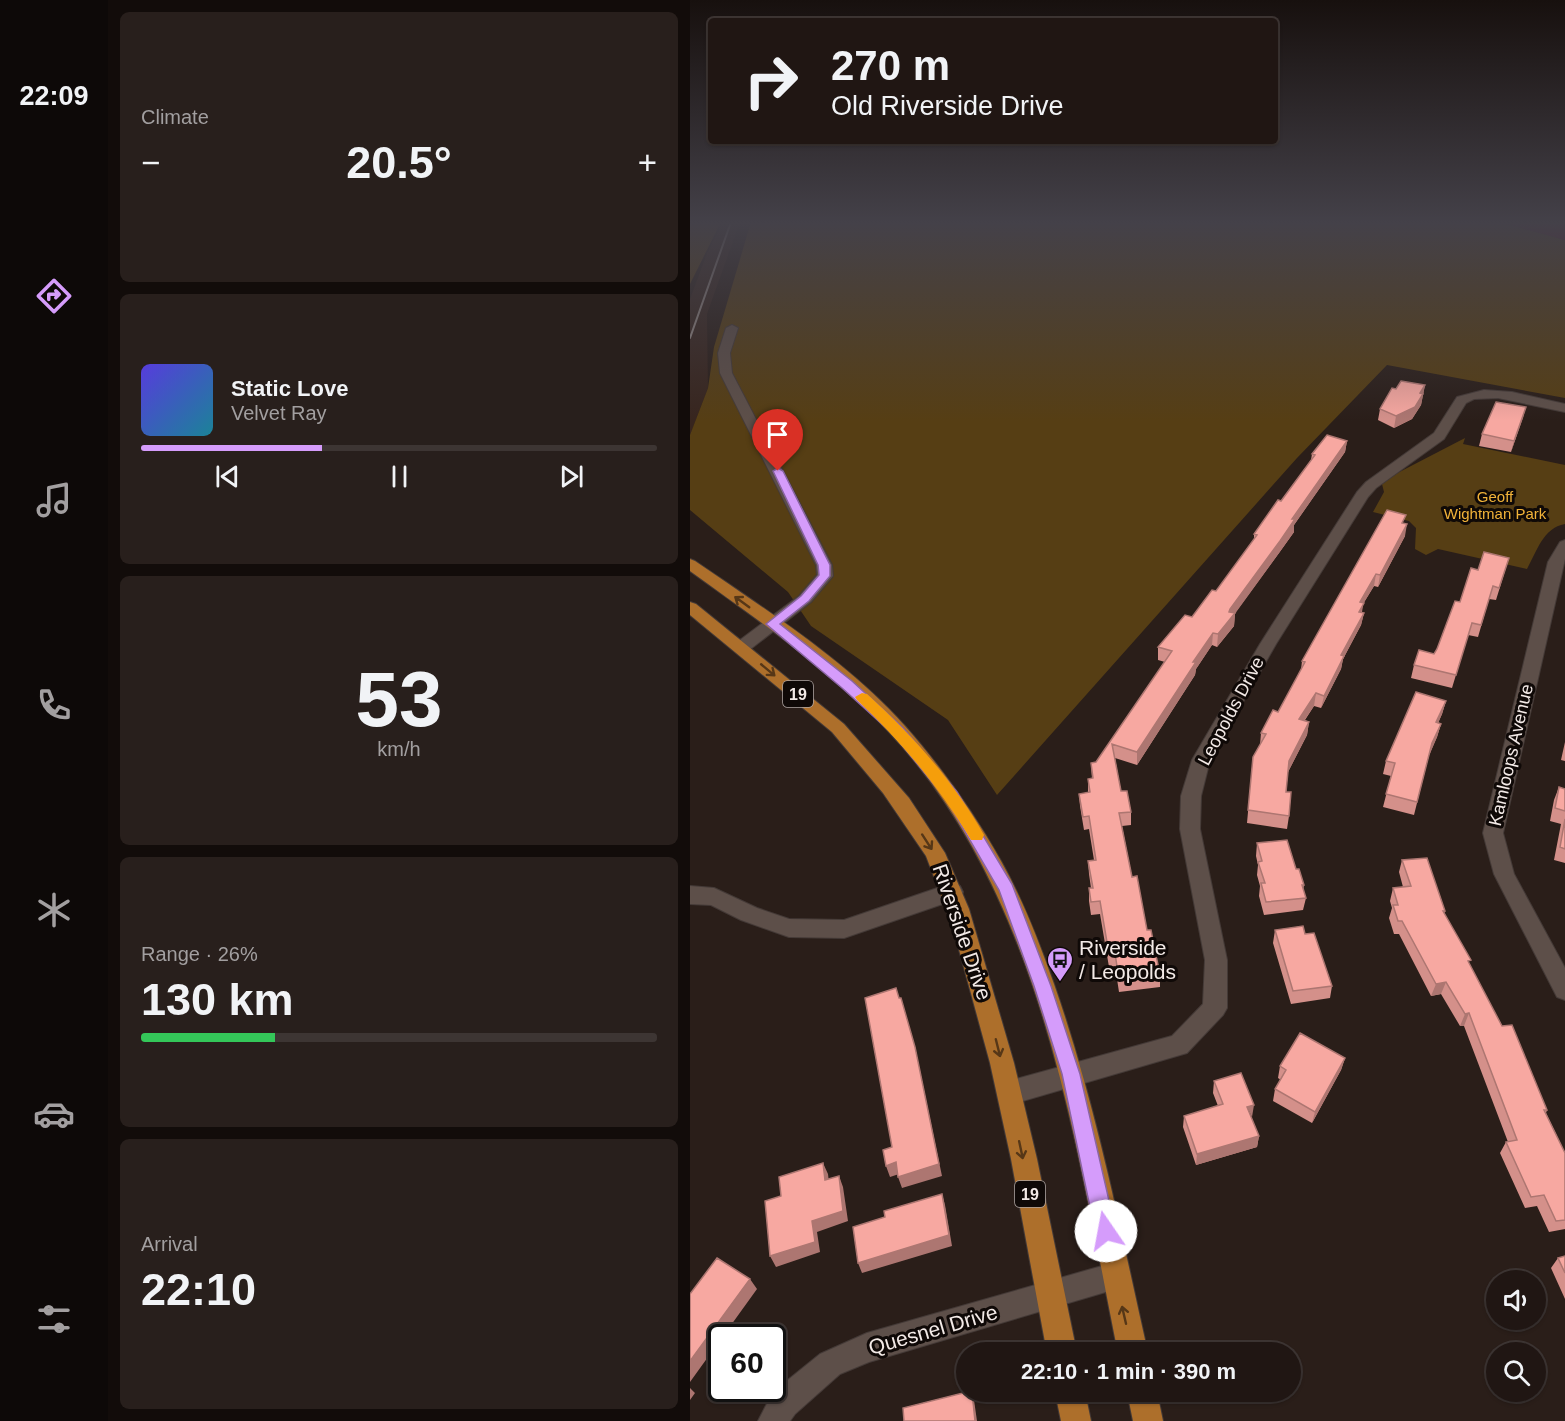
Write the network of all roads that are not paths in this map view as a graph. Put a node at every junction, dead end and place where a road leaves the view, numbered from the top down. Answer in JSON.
{"nodes":[{"id":1,"x":732,"y":328,"type":"dead end"},
{"id":2,"x":1565,"y":408,"type":"edge"},
{"id":3,"x":1565,"y":545,"type":"edge"},
{"id":4,"x":690,"y":564,"type":"edge"},
{"id":5,"x":690,"y":607,"type":"edge"},
{"id":6,"x":772,"y":624,"type":"junction"},
{"id":7,"x":742,"y":647,"type":"junction"},
{"id":8,"x":952,"y":892,"type":"junction"},
{"id":9,"x":690,"y":895,"type":"edge"},
{"id":10,"x":1565,"y":990,"type":"edge"},
{"id":11,"x":1071,"y":1074,"type":"junction"},
{"id":12,"x":1009,"y":1093,"type":"junction"},
{"id":13,"x":1116,"y":1276,"type":"junction"},
{"id":14,"x":1051,"y":1295,"type":"junction"},
{"id":15,"x":1060,"y":1342,"type":"edge"},
{"id":16,"x":1131,"y":1342,"type":"edge"},
{"id":17,"x":1072,"y":1402,"type":"edge"},
{"id":18,"x":1144,"y":1402,"type":"edge"},
{"id":19,"x":772,"y":1421,"type":"edge"},
{"id":20,"x":1076,"y":1421,"type":"edge"},
{"id":21,"x":1148,"y":1421,"type":"edge"}],
"edges":[{"from":1,"to":6,"type":"street"},
{"from":2,"to":11,"type":"street","name":"Leopolds Drive"},
{"from":3,"to":10,"type":"street","name":"Kamloops Avenue"},
{"from":6,"to":4,"type":"main road","number":"19","one_way":true},
{"from":5,"to":7,"type":"main road","name":"Riverside Drive","number":"19"},
{"from":6,"to":7,"type":"street"},
{"from":6,"to":11,"type":"main road","number":"19"},
{"from":7,"to":8,"type":"main road","name":"Riverside Drive","number":"19","one_way":true},
{"from":8,"to":9,"type":"street"},
{"from":8,"to":12,"type":"main road","name":"Riverside Drive","number":"19","one_way":true},
{"from":11,"to":12,"type":"street","name":"Leopolds Drive"},
{"from":11,"to":13,"type":"main road","number":"19"},
{"from":12,"to":14,"type":"main road","name":"Riverside Drive","number":"19","one_way":true},
{"from":13,"to":14,"type":"street","name":"Quesnel Drive"},
{"from":16,"to":13,"type":"main road","number":"19","one_way":true},
{"from":14,"to":15,"type":"main road","name":"Riverside Drive","number":"19"},
{"from":14,"to":19,"type":"street","name":"Quesnel Drive"},
{"from":17,"to":20,"type":"main road"},
{"from":18,"to":21,"type":"main road"}]}
